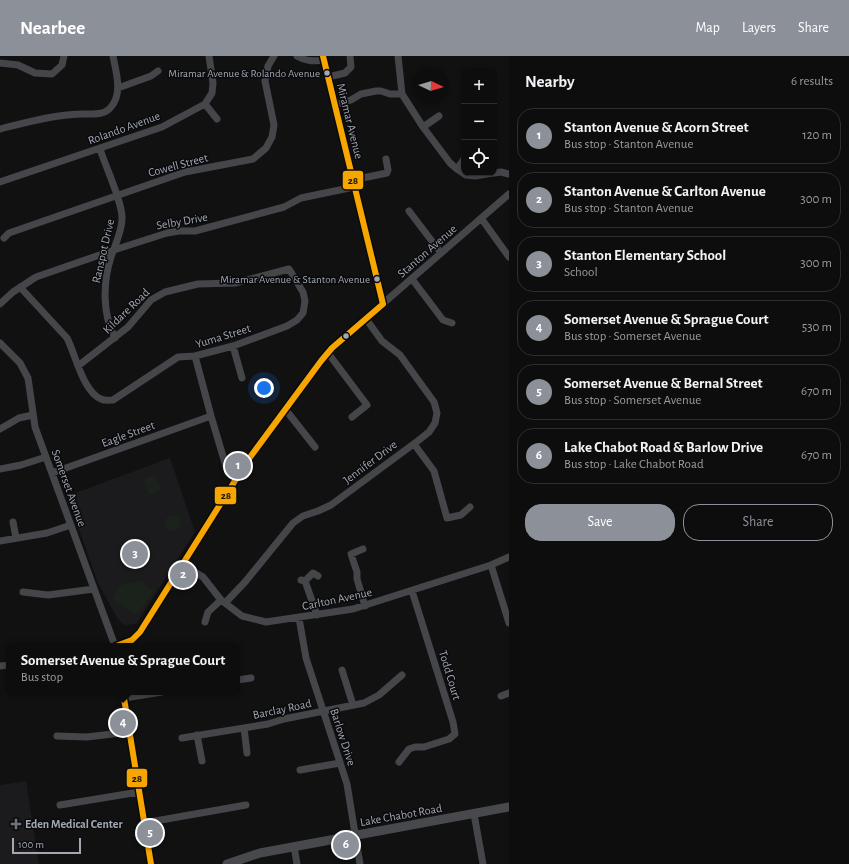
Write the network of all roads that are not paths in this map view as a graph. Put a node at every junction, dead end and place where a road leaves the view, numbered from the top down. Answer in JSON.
{"nodes":[{"id":1,"x":64,"y":56,"type":"edge"},
{"id":2,"x":113,"y":56,"type":"edge"},
{"id":3,"x":209,"y":56,"type":"edge"},
{"id":4,"x":274,"y":56,"type":"edge"},
{"id":5,"x":297,"y":56,"type":"edge"},
{"id":6,"x":350,"y":56,"type":"edge"},
{"id":7,"x":398,"y":56,"type":"edge"},
{"id":8,"x":324,"y":57,"type":"edge"},
{"id":9,"x":0,"y":63,"type":"edge"},
{"id":10,"x":158,"y":71,"type":"dead end"},
{"id":11,"x":328,"y":77,"type":"junction"},
{"id":12,"x":118,"y":88,"type":"junction"},
{"id":13,"x":402,"y":94,"type":"junction"},
{"id":14,"x":205,"y":104,"type":"junction"},
{"id":15,"x":335,"y":105,"type":"junction"},
{"id":16,"x":439,"y":116,"type":"dead end"},
{"id":17,"x":217,"y":119,"type":"dead end"},
{"id":18,"x":423,"y":128,"type":"junction"},
{"id":19,"x":0,"y":129,"type":"edge"},
{"id":20,"x":101,"y":148,"type":"junction"},
{"id":21,"x":386,"y":159,"type":"dead end"},
{"id":22,"x":461,"y":163,"type":"edge"},
{"id":23,"x":457,"y":169,"type":"junction"},
{"id":24,"x":461,"y":172,"type":"edge"},
{"id":25,"x":497,"y":173,"type":"edge"},
{"id":26,"x":509,"y":174,"type":"edge"},
{"id":27,"x":0,"y":182,"type":"edge"},
{"id":28,"x":354,"y":183,"type":"junction"},
{"id":29,"x":509,"y":194,"type":"edge"},
{"id":30,"x":117,"y":196,"type":"junction"},
{"id":31,"x":409,"y":211,"type":"dead end"},
{"id":32,"x":481,"y":218,"type":"junction"},
{"id":33,"x":4,"y":238,"type":"dead end"},
{"id":34,"x":114,"y":250,"type":"junction"},
{"id":35,"x":441,"y":253,"type":"junction"},
{"id":36,"x":509,"y":257,"type":"edge"},
{"id":37,"x":289,"y":269,"type":"joint"},
{"id":38,"x":412,"y":279,"type":"junction"},
{"id":39,"x":20,"y":287,"type":"junction"},
{"id":40,"x":0,"y":304,"type":"edge"},
{"id":41,"x":383,"y":304,"type":"junction"},
{"id":42,"x":366,"y":319,"type":"junction"},
{"id":43,"x":452,"y":323,"type":"dead end"},
{"id":44,"x":115,"y":338,"type":"junction"},
{"id":45,"x":0,"y":343,"type":"edge"},
{"id":46,"x":233,"y":346,"type":"junction"},
{"id":47,"x":328,"y":353,"type":"junction"},
{"id":48,"x":195,"y":356,"type":"junction"},
{"id":49,"x":78,"y":366,"type":"junction"},
{"id":50,"x":242,"y":378,"type":"dead end"},
{"id":51,"x":285,"y":409,"type":"junction"},
{"id":52,"x":33,"y":415,"type":"junction"},
{"id":53,"x":211,"y":416,"type":"junction"},
{"id":54,"x":352,"y":417,"type":"dead end"},
{"id":55,"x":0,"y":429,"type":"edge"},
{"id":56,"x":414,"y":444,"type":"junction"},
{"id":57,"x":315,"y":447,"type":"dead end"},
{"id":58,"x":46,"y":457,"type":"junction"},
{"id":59,"x":0,"y":469,"type":"edge"},
{"id":60,"x":52,"y":473,"type":"junction"},
{"id":61,"x":236,"y":478,"type":"junction"},
{"id":62,"x":470,"y":507,"type":"dead end"},
{"id":63,"x":13,"y":522,"type":"dead end"},
{"id":64,"x":71,"y":525,"type":"junction"},
{"id":65,"x":16,"y":538,"type":"junction"},
{"id":66,"x":0,"y":541,"type":"edge"},
{"id":67,"x":363,"y":550,"type":"dead end"},
{"id":68,"x":509,"y":557,"type":"edge"},
{"id":69,"x":183,"y":564,"type":"junction"},
{"id":70,"x":491,"y":565,"type":"junction"},
{"id":71,"x":318,"y":576,"type":"dead end"},
{"id":72,"x":94,"y":589,"type":"junction"},
{"id":73,"x":412,"y":591,"type":"junction"},
{"id":74,"x":23,"y":592,"type":"dead end"},
{"id":75,"x":223,"y":602,"type":"junction"},
{"id":76,"x":365,"y":606,"type":"junction"},
{"id":77,"x":317,"y":615,"type":"junction"},
{"id":78,"x":299,"y":618,"type":"junction"},
{"id":79,"x":205,"y":622,"type":"dead end"},
{"id":80,"x":509,"y":623,"type":"edge"},
{"id":81,"x":115,"y":643,"type":"edge"},
{"id":82,"x":124,"y":643,"type":"edge"},
{"id":83,"x":342,"y":670,"type":"dead end"},
{"id":84,"x":402,"y":675,"type":"dead end"},
{"id":85,"x":251,"y":678,"type":"dead end"},
{"id":86,"x":240,"y":680,"type":"edge"},
{"id":87,"x":509,"y":693,"type":"edge"},
{"id":88,"x":124,"y":695,"type":"edge"},
{"id":89,"x":501,"y":696,"type":"dead end"},
{"id":90,"x":353,"y":705,"type":"junction"},
{"id":91,"x":323,"y":711,"type":"junction"},
{"id":92,"x":244,"y":728,"type":"junction"},
{"id":93,"x":129,"y":732,"type":"junction"},
{"id":94,"x":196,"y":735,"type":"junction"},
{"id":95,"x":57,"y":736,"type":"dead end"},
{"id":96,"x":182,"y":738,"type":"dead end"},
{"id":97,"x":247,"y":753,"type":"dead end"},
{"id":98,"x":202,"y":761,"type":"dead end"},
{"id":99,"x":399,"y":762,"type":"dead end"},
{"id":100,"x":340,"y":763,"type":"junction"},
{"id":101,"x":300,"y":770,"type":"dead end"},
{"id":102,"x":139,"y":792,"type":"junction"},
{"id":103,"x":60,"y":805,"type":"dead end"},
{"id":104,"x":246,"y":805,"type":"dead end"},
{"id":105,"x":509,"y":807,"type":"edge"},
{"id":106,"x":474,"y":814,"type":"junction"},
{"id":107,"x":144,"y":823,"type":"junction"},
{"id":108,"x":356,"y":835,"type":"junction"},
{"id":109,"x":294,"y":846,"type":"junction"},
{"id":110,"x":151,"y":864,"type":"edge"},
{"id":111,"x":227,"y":864,"type":"edge"},
{"id":112,"x":297,"y":864,"type":"edge"},
{"id":113,"x":360,"y":864,"type":"edge"},
{"id":114,"x":483,"y":864,"type":"edge"}],
"edges":[{"from":1,"to":9,"type":"street"},
{"from":2,"to":12,"type":"street"},
{"from":3,"to":14,"type":"street"},
{"from":4,"to":30,"type":"street","name":"Cowell Street"},
{"from":5,"to":8,"type":"street"},
{"from":6,"to":11,"type":"street"},
{"from":7,"to":13,"type":"street"},
{"from":8,"to":11,"type":"street","name":"Miramar Avenue"},
{"from":10,"to":12,"type":"street"},
{"from":11,"to":15,"type":"street","name":"Miramar Avenue"},
{"from":12,"to":19,"type":"street"},
{"from":13,"to":15,"type":"street"},
{"from":13,"to":18,"type":"street"},
{"from":14,"to":17,"type":"street"},
{"from":14,"to":20,"type":"street","name":"Rolando Avenue"},
{"from":15,"to":28,"type":"street","name":"Miramar Avenue"},
{"from":16,"to":18,"type":"street"},
{"from":18,"to":23,"type":"street"},
{"from":20,"to":27,"type":"street","name":"Rolando Avenue"},
{"from":20,"to":30,"type":"street","name":"Ranspot Drive"},
{"from":21,"to":28,"type":"street","name":"Selby Drive"},
{"from":22,"to":23,"type":"street"},
{"from":23,"to":24,"type":"street"},
{"from":25,"to":26,"type":"street"},
{"from":28,"to":34,"type":"street","name":"Selby Drive"},
{"from":28,"to":41,"type":"street","name":"Miramar Avenue"},
{"from":29,"to":32,"type":"street","name":"Stanton Avenue"},
{"from":30,"to":33,"type":"street","name":"Cowell Street"},
{"from":30,"to":34,"type":"street","name":"Ranspot Drive"},
{"from":31,"to":35,"type":"street"},
{"from":32,"to":35,"type":"street","name":"Stanton Avenue"},
{"from":32,"to":36,"type":"street"},
{"from":34,"to":39,"type":"street","name":"Selby Drive"},
{"from":34,"to":44,"type":"street","name":"Ranspot Drive"},
{"from":35,"to":38,"type":"street","name":"Stanton Avenue"},
{"from":37,"to":44,"type":"street","name":"Kildare Road"},
{"from":37,"to":46,"type":"street","name":"Yuma Street"},
{"from":38,"to":41,"type":"street","name":"Stanton Avenue"},
{"from":38,"to":43,"type":"street"},
{"from":39,"to":40,"type":"street","name":"Selby Drive"},
{"from":39,"to":49,"type":"street"},
{"from":41,"to":42,"type":"street","name":"Stanton Avenue"},
{"from":42,"to":47,"type":"street","name":"Stanton Avenue"},
{"from":42,"to":56,"type":"street","name":"Jennifer Drive"},
{"from":44,"to":49,"type":"street","name":"Kildare Road"},
{"from":45,"to":52,"type":"street","name":"Somerset Avenue"},
{"from":46,"to":48,"type":"street","name":"Yuma Street"},
{"from":46,"to":50,"type":"street"},
{"from":47,"to":51,"type":"street","name":"Stanton Avenue"},
{"from":47,"to":54,"type":"street"},
{"from":48,"to":49,"type":"street","name":"Yuma Street"},
{"from":48,"to":53,"type":"street"},
{"from":51,"to":57,"type":"street"},
{"from":51,"to":61,"type":"street","name":"Stanton Avenue"},
{"from":52,"to":55,"type":"street"},
{"from":52,"to":58,"type":"street","name":"Somerset Avenue"},
{"from":53,"to":60,"type":"street","name":"Eagle Street"},
{"from":53,"to":61,"type":"street"},
{"from":56,"to":62,"type":"street"},
{"from":56,"to":75,"type":"street","name":"Jennifer Drive"},
{"from":58,"to":59,"type":"street"},
{"from":58,"to":60,"type":"street","name":"Somerset Avenue"},
{"from":60,"to":64,"type":"street","name":"Somerset Avenue"},
{"from":61,"to":69,"type":"street","name":"Stanton Avenue"},
{"from":63,"to":65,"type":"street"},
{"from":64,"to":65,"type":"street"},
{"from":64,"to":72,"type":"street","name":"Somerset Avenue"},
{"from":65,"to":66,"type":"street"},
{"from":67,"to":76,"type":"street"},
{"from":68,"to":70,"type":"street","name":"Carlton Avenue"},
{"from":69,"to":75,"type":"street","name":"Carlton Avenue"},
{"from":69,"to":82,"type":"street","name":"Stanton Avenue"},
{"from":70,"to":73,"type":"street","name":"Carlton Avenue"},
{"from":70,"to":80,"type":"street"},
{"from":71,"to":77,"type":"street"},
{"from":72,"to":74,"type":"street"},
{"from":72,"to":81,"type":"street","name":"Somerset Avenue"},
{"from":73,"to":76,"type":"street","name":"Carlton Avenue"},
{"from":73,"to":99,"type":"street","name":"Todd Court"},
{"from":75,"to":78,"type":"street","name":"Carlton Avenue"},
{"from":75,"to":79,"type":"street","name":"Jennifer Drive"},
{"from":76,"to":77,"type":"street","name":"Carlton Avenue"},
{"from":77,"to":78,"type":"street","name":"Carlton Avenue"},
{"from":78,"to":91,"type":"street","name":"Barlow Drive"},
{"from":83,"to":90,"type":"street"},
{"from":84,"to":90,"type":"street","name":"Barclay Road"},
{"from":85,"to":86,"type":"street"},
{"from":87,"to":89,"type":"street"},
{"from":88,"to":93,"type":"street"},
{"from":90,"to":91,"type":"street","name":"Barclay Road"},
{"from":91,"to":92,"type":"street","name":"Barclay Road"},
{"from":91,"to":100,"type":"street","name":"Barlow Drive"},
{"from":92,"to":94,"type":"street","name":"Barclay Road"},
{"from":92,"to":97,"type":"street"},
{"from":93,"to":95,"type":"street"},
{"from":93,"to":102,"type":"street"},
{"from":94,"to":96,"type":"street","name":"Barclay Road"},
{"from":94,"to":98,"type":"street"},
{"from":100,"to":101,"type":"street"},
{"from":100,"to":108,"type":"street","name":"Barlow Drive"},
{"from":102,"to":103,"type":"street"},
{"from":102,"to":107,"type":"street"},
{"from":104,"to":107,"type":"street"},
{"from":105,"to":106,"type":"main road","name":"Lake Chabot Road"},
{"from":106,"to":108,"type":"main road","name":"Lake Chabot Road"},
{"from":106,"to":114,"type":"street"},
{"from":107,"to":110,"type":"street"},
{"from":108,"to":109,"type":"main road","name":"Lake Chabot Road"},
{"from":108,"to":113,"type":"street","name":"Barlow Drive"},
{"from":109,"to":111,"type":"main road","name":"Lake Chabot Road"},
{"from":109,"to":112,"type":"street"}]}
